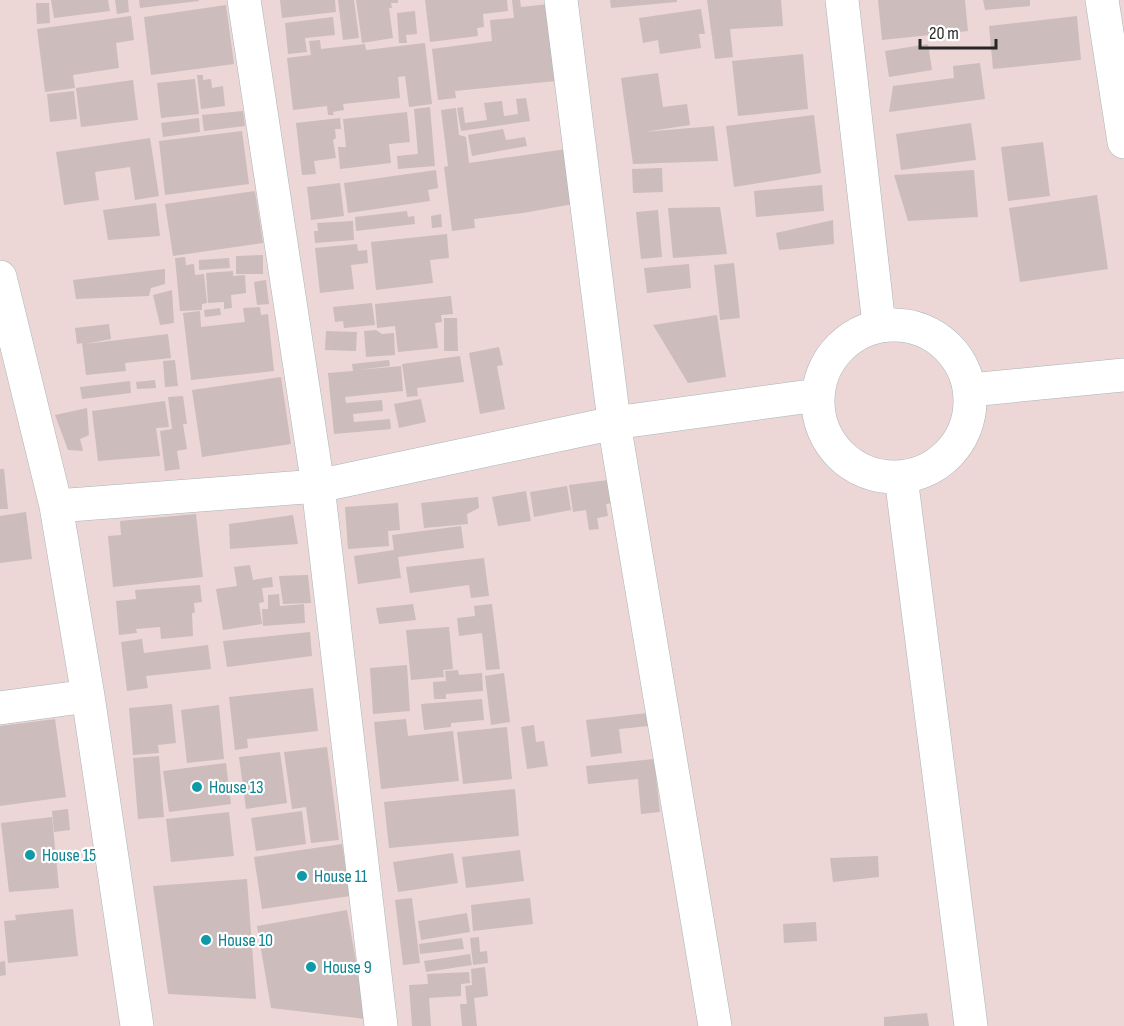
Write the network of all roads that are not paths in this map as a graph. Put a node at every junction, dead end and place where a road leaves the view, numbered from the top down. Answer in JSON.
{"nodes":[{"id":1,"x":244,"y":0,"type":"edge"},
{"id":2,"x":561,"y":0,"type":"edge"},
{"id":3,"x":842,"y":0,"type":"edge"},
{"id":4,"x":1102,"y":0,"type":"edge"},
{"id":5,"x":1124,"y":142,"type":"edge"},
{"id":6,"x":0,"y":277,"type":"edge"},
{"id":7,"x":879,"y":325,"type":"junction"},
{"id":8,"x":7,"y":334,"type":"edge"},
{"id":9,"x":1124,"y":375,"type":"edge"},
{"id":10,"x":970,"y":390,"type":"junction"},
{"id":11,"x":818,"y":395,"type":"junction"},
{"id":12,"x":614,"y":423,"type":"junction"},
{"id":13,"x":902,"y":477,"type":"junction"},
{"id":14,"x":318,"y":486,"type":"junction"},
{"id":15,"x":56,"y":506,"type":"junction"},
{"id":16,"x":88,"y":696,"type":"junction"},
{"id":17,"x":0,"y":708,"type":"edge"},
{"id":18,"x":136,"y":1026,"type":"edge"},
{"id":19,"x":381,"y":1026,"type":"edge"},
{"id":20,"x":715,"y":1026,"type":"edge"},
{"id":21,"x":971,"y":1026,"type":"edge"}],
"edges":[{"from":1,"to":14,"type":"street"},
{"from":2,"to":12,"type":"street"},
{"from":3,"to":7,"type":"street"},
{"from":4,"to":5,"type":"street"},
{"from":6,"to":8,"type":"street"},
{"from":7,"to":10,"type":"street"},
{"from":7,"to":11,"type":"street"},
{"from":8,"to":15,"type":"street"},
{"from":9,"to":10,"type":"street"},
{"from":10,"to":13,"type":"street"},
{"from":11,"to":12,"type":"street"},
{"from":11,"to":13,"type":"street"},
{"from":12,"to":14,"type":"street"},
{"from":12,"to":20,"type":"street"},
{"from":13,"to":21,"type":"street"},
{"from":14,"to":15,"type":"street"},
{"from":14,"to":19,"type":"street"},
{"from":15,"to":16,"type":"street"},
{"from":16,"to":17,"type":"street"},
{"from":16,"to":18,"type":"street"}]}
